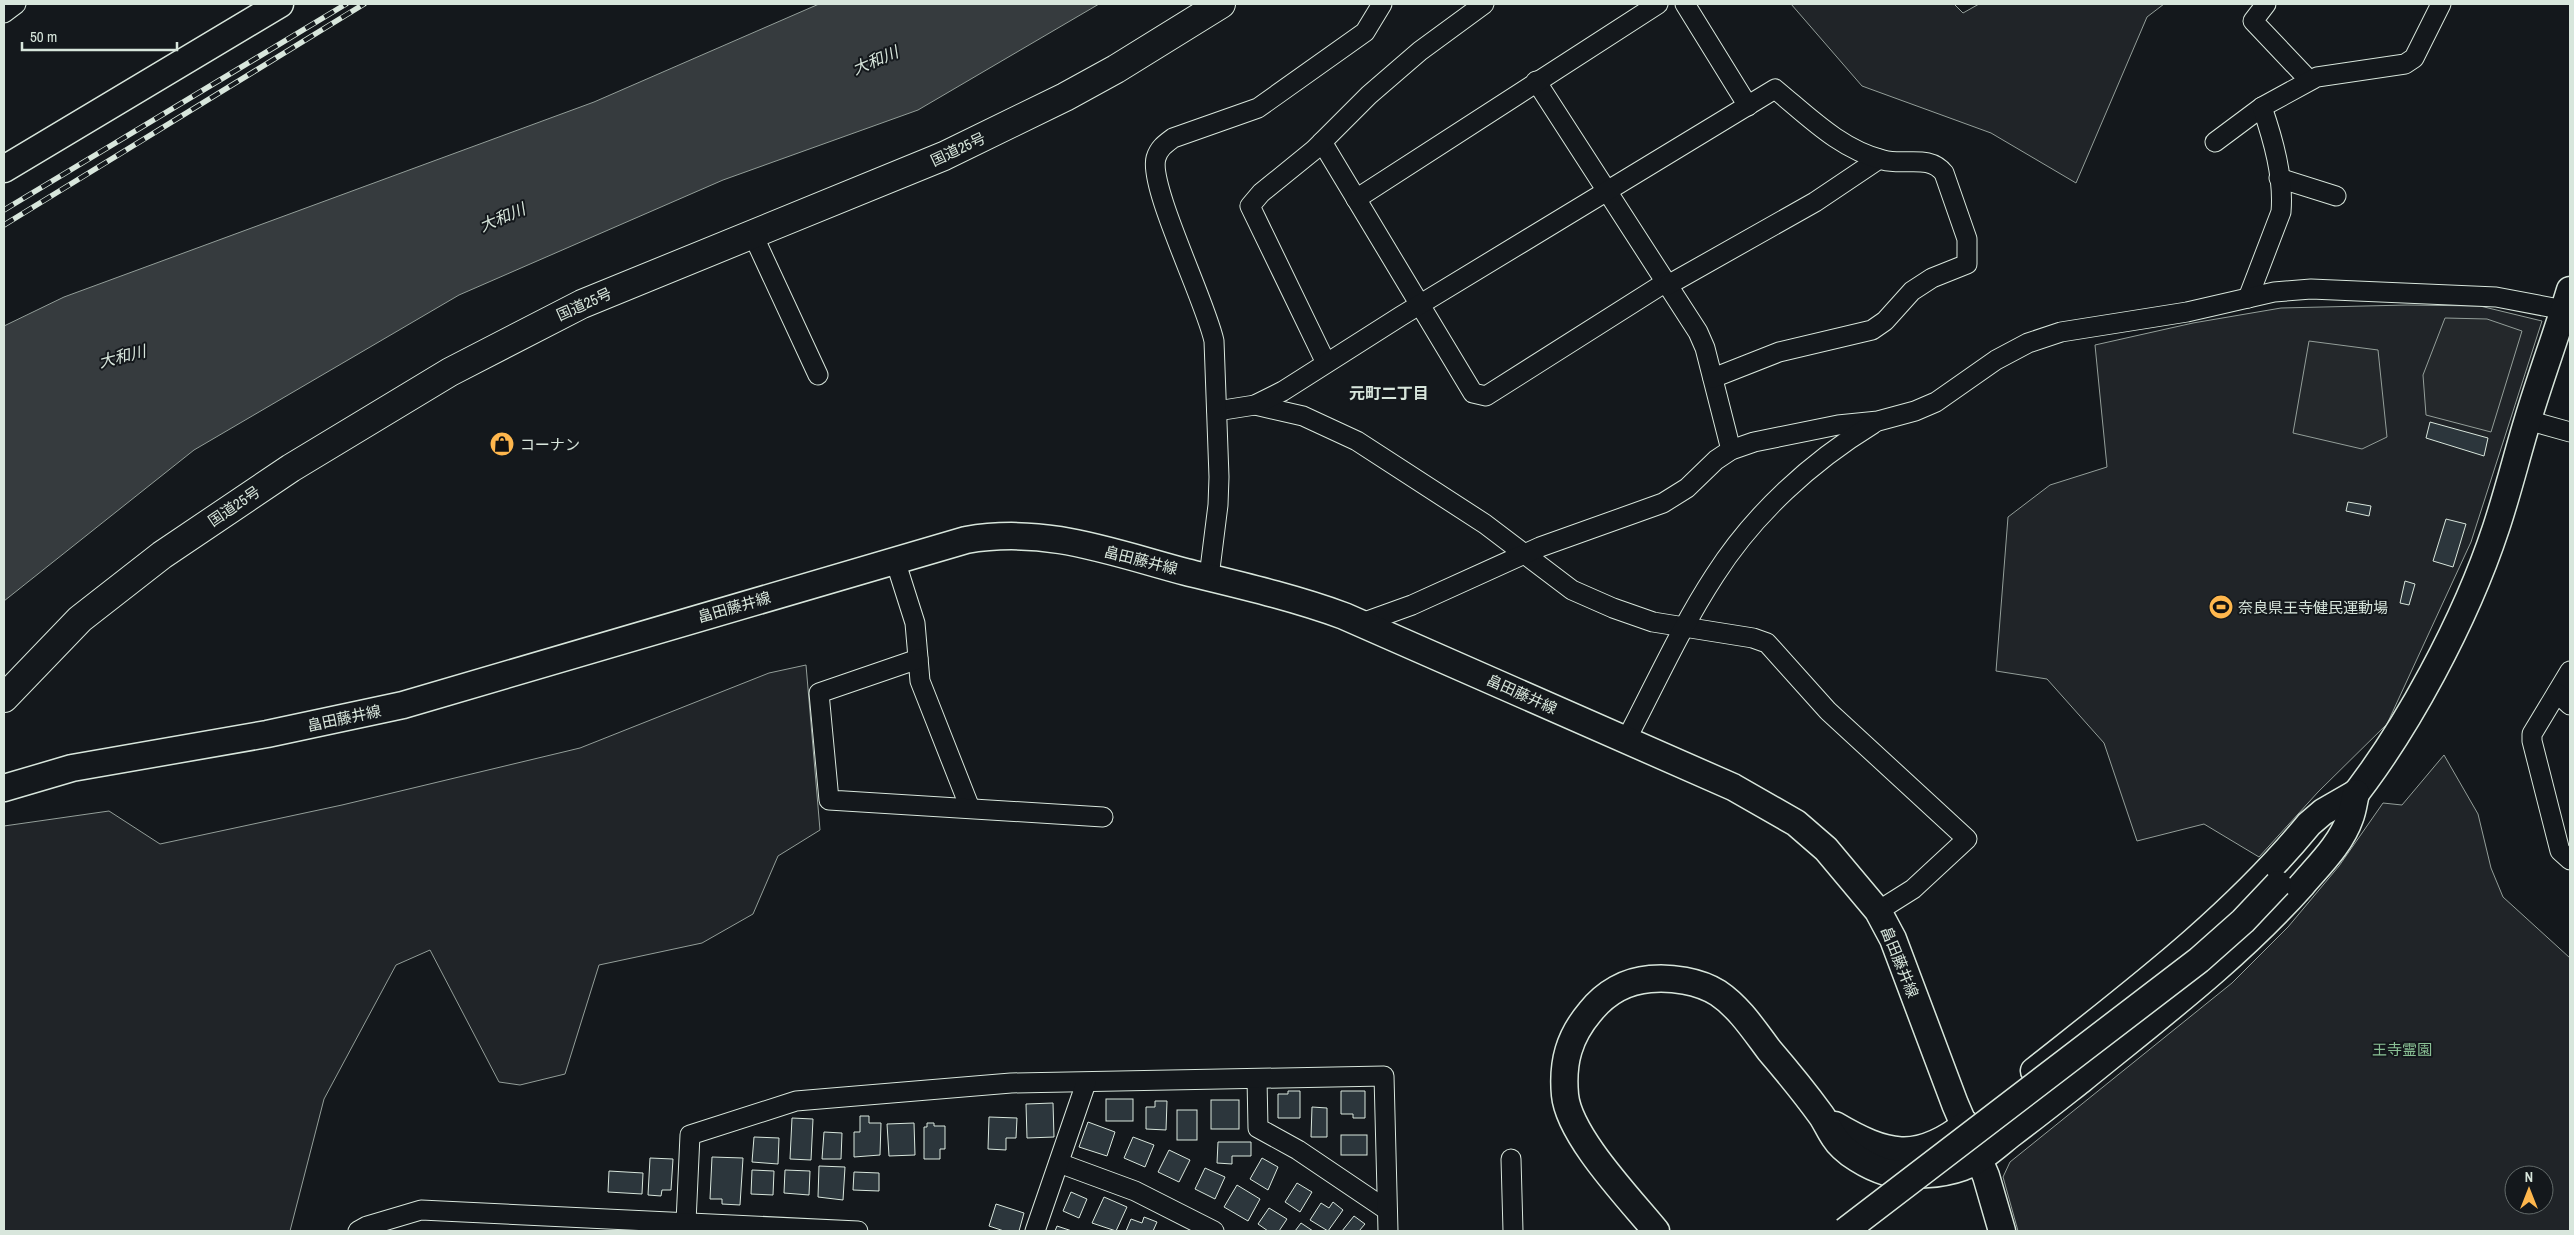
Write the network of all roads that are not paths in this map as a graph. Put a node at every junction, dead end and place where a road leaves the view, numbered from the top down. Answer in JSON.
{"nodes":[{"id":1,"x":16,"y":4,"type":"edge"},
{"id":2,"x":280,"y":4,"type":"edge"},
{"id":3,"x":1221,"y":4,"type":"edge"},
{"id":4,"x":1382,"y":4,"type":"edge"},
{"id":5,"x":1484,"y":4,"type":"edge"},
{"id":6,"x":1658,"y":4,"type":"edge"},
{"id":7,"x":1685,"y":4,"type":"edge"},
{"id":8,"x":2266,"y":4,"type":"edge"},
{"id":9,"x":2441,"y":4,"type":"edge"},
{"id":10,"x":1631,"y":11,"type":"edge"},
{"id":11,"x":4,"y":13,"type":"edge"},
{"id":12,"x":2309,"y":80,"type":"junction"},
{"id":13,"x":1536,"y":81,"type":"junction"},
{"id":14,"x":1748,"y":106,"type":"junction"},
{"id":15,"x":2262,"y":106,"type":"junction"},
{"id":16,"x":1322,"y":142,"type":"junction"},
{"id":17,"x":2215,"y":142,"type":"dead end"},
{"id":18,"x":1879,"y":159,"type":"junction"},
{"id":19,"x":4,"y":169,"type":"edge"},
{"id":20,"x":2279,"y":178,"type":"junction"},
{"id":21,"x":1607,"y":191,"type":"junction"},
{"id":22,"x":2336,"y":196,"type":"dead end"},
{"id":23,"x":1356,"y":199,"type":"junction"},
{"id":24,"x":753,"y":235,"type":"junction"},
{"id":25,"x":1666,"y":284,"type":"junction"},
{"id":26,"x":2248,"y":298,"type":"junction"},
{"id":27,"x":2568,"y":303,"type":"edge"},
{"id":28,"x":1420,"y":304,"type":"junction"},
{"id":29,"x":1326,"y":363,"type":"junction"},
{"id":30,"x":818,"y":375,"type":"dead end"},
{"id":31,"x":1713,"y":378,"type":"junction"},
{"id":32,"x":1255,"y":405,"type":"junction"},
{"id":33,"x":1217,"y":412,"type":"junction"},
{"id":34,"x":2528,"y":420,"type":"junction"},
{"id":35,"x":1878,"y":421,"type":"junction"},
{"id":36,"x":2570,"y":432,"type":"edge"},
{"id":37,"x":1731,"y":450,"type":"junction"},
{"id":38,"x":1525,"y":554,"type":"junction"},
{"id":39,"x":895,"y":560,"type":"junction"},
{"id":40,"x":1209,"y":578,"type":"junction"},
{"id":41,"x":1362,"y":623,"type":"junction"},
{"id":42,"x":1685,"y":627,"type":"junction"},
{"id":43,"x":918,"y":659,"type":"junction"},
{"id":44,"x":2570,"y":671,"type":"edge"},
{"id":45,"x":4,"y":698,"type":"edge"},
{"id":46,"x":2564,"y":699,"type":"edge"},
{"id":47,"x":1626,"y":740,"type":"junction"},
{"id":48,"x":4,"y":788,"type":"edge"},
{"id":49,"x":2356,"y":793,"type":"junction"},
{"id":50,"x":970,"y":808,"type":"junction"},
{"id":51,"x":1103,"y":817,"type":"dead end"},
{"id":52,"x":2570,"y":860,"type":"edge"},
{"id":53,"x":1878,"y":911,"type":"junction"},
{"id":54,"x":1257,"y":1079,"type":"junction"},
{"id":55,"x":1086,"y":1084,"type":"junction"},
{"id":56,"x":1824,"y":1118,"type":"junction"},
{"id":57,"x":1964,"y":1126,"type":"junction"},
{"id":58,"x":1512,"y":1159,"type":"dead end"},
{"id":59,"x":1980,"y":1159,"type":"junction"},
{"id":60,"x":1059,"y":1163,"type":"junction"},
{"id":61,"x":1387,"y":1210,"type":"junction"},
{"id":62,"x":686,"y":1222,"type":"junction"},
{"id":63,"x":358,"y":1231,"type":"edge"},
{"id":64,"x":858,"y":1231,"type":"edge"},
{"id":65,"x":1035,"y":1231,"type":"edge"},
{"id":66,"x":1214,"y":1231,"type":"edge"},
{"id":67,"x":1388,"y":1231,"type":"edge"},
{"id":68,"x":1514,"y":1231,"type":"edge"},
{"id":69,"x":1656,"y":1231,"type":"edge"},
{"id":70,"x":1845,"y":1231,"type":"edge"},
{"id":71,"x":2002,"y":1231,"type":"edge"}],
"edges":[{"from":1,"to":11,"type":"street"},
{"from":2,"to":19,"type":"street"},
{"from":3,"to":24,"type":"highway","name":"国道25号"},
{"from":4,"to":33,"type":"street"},
{"from":5,"to":16,"type":"street"},
{"from":6,"to":10,"type":"street"},
{"from":7,"to":14,"type":"street"},
{"from":8,"to":12,"type":"street"},
{"from":9,"to":12,"type":"street"},
{"from":10,"to":13,"type":"street"},
{"from":12,"to":15,"type":"street"},
{"from":13,"to":21,"type":"street"},
{"from":13,"to":23,"type":"street"},
{"from":14,"to":18,"type":"street"},
{"from":14,"to":21,"type":"street"},
{"from":15,"to":17,"type":"street"},
{"from":15,"to":20,"type":"street"},
{"from":16,"to":23,"type":"street"},
{"from":16,"to":29,"type":"street"},
{"from":18,"to":25,"type":"street"},
{"from":18,"to":31,"type":"street"},
{"from":20,"to":22,"type":"street"},
{"from":20,"to":26,"type":"street"},
{"from":21,"to":25,"type":"street"},
{"from":21,"to":28,"type":"street"},
{"from":23,"to":28,"type":"street"},
{"from":24,"to":30,"type":"street"},
{"from":24,"to":45,"type":"highway","name":"国道25号"},
{"from":25,"to":28,"type":"street"},
{"from":25,"to":31,"type":"street"},
{"from":26,"to":27,"type":"street"},
{"from":26,"to":35,"type":"street"},
{"from":27,"to":34,"type":"street"},
{"from":28,"to":29,"type":"street"},
{"from":29,"to":32,"type":"street"},
{"from":31,"to":37,"type":"street"},
{"from":32,"to":33,"type":"street"},
{"from":32,"to":38,"type":"street"},
{"from":33,"to":40,"type":"street"},
{"from":34,"to":36,"type":"street"},
{"from":34,"to":49,"type":"street"},
{"from":35,"to":37,"type":"street"},
{"from":35,"to":42,"type":"street"},
{"from":37,"to":38,"type":"street"},
{"from":38,"to":41,"type":"street"},
{"from":38,"to":42,"type":"street"},
{"from":39,"to":40,"type":"street","name":"畠田藤井線"},
{"from":39,"to":43,"type":"street"},
{"from":39,"to":48,"type":"street","name":"畠田藤井線"},
{"from":40,"to":41,"type":"street","name":"畠田藤井線"},
{"from":41,"to":47,"type":"street","name":"畠田藤井線"},
{"from":42,"to":47,"type":"street"},
{"from":42,"to":53,"type":"street"},
{"from":43,"to":50,"type":"street"},
{"from":43,"to":50,"type":"street"},
{"from":44,"to":46,"type":"street"},
{"from":46,"to":52,"type":"street"},
{"from":47,"to":53,"type":"street","name":"畠田藤井線"},
{"from":49,"to":57,"type":"street"},
{"from":49,"to":59,"type":"street"},
{"from":49,"to":70,"type":"street","bridge":true},
{"from":50,"to":51,"type":"street"},
{"from":53,"to":57,"type":"street","name":"畠田藤井線"},
{"from":54,"to":55,"type":"street"},
{"from":54,"to":61,"type":"street"},
{"from":54,"to":61,"type":"street"},
{"from":55,"to":60,"type":"street"},
{"from":55,"to":62,"type":"street"},
{"from":56,"to":57,"type":"street"},
{"from":56,"to":59,"type":"street"},
{"from":56,"to":69,"type":"street"},
{"from":57,"to":59,"type":"street","name":"畠田藤井線"},
{"from":58,"to":68,"type":"street"},
{"from":59,"to":71,"type":"street","name":"畠田藤井線"},
{"from":60,"to":65,"type":"street"},
{"from":60,"to":66,"type":"street"},
{"from":61,"to":67,"type":"street"},
{"from":62,"to":63,"type":"street"},
{"from":62,"to":64,"type":"street"}]}
